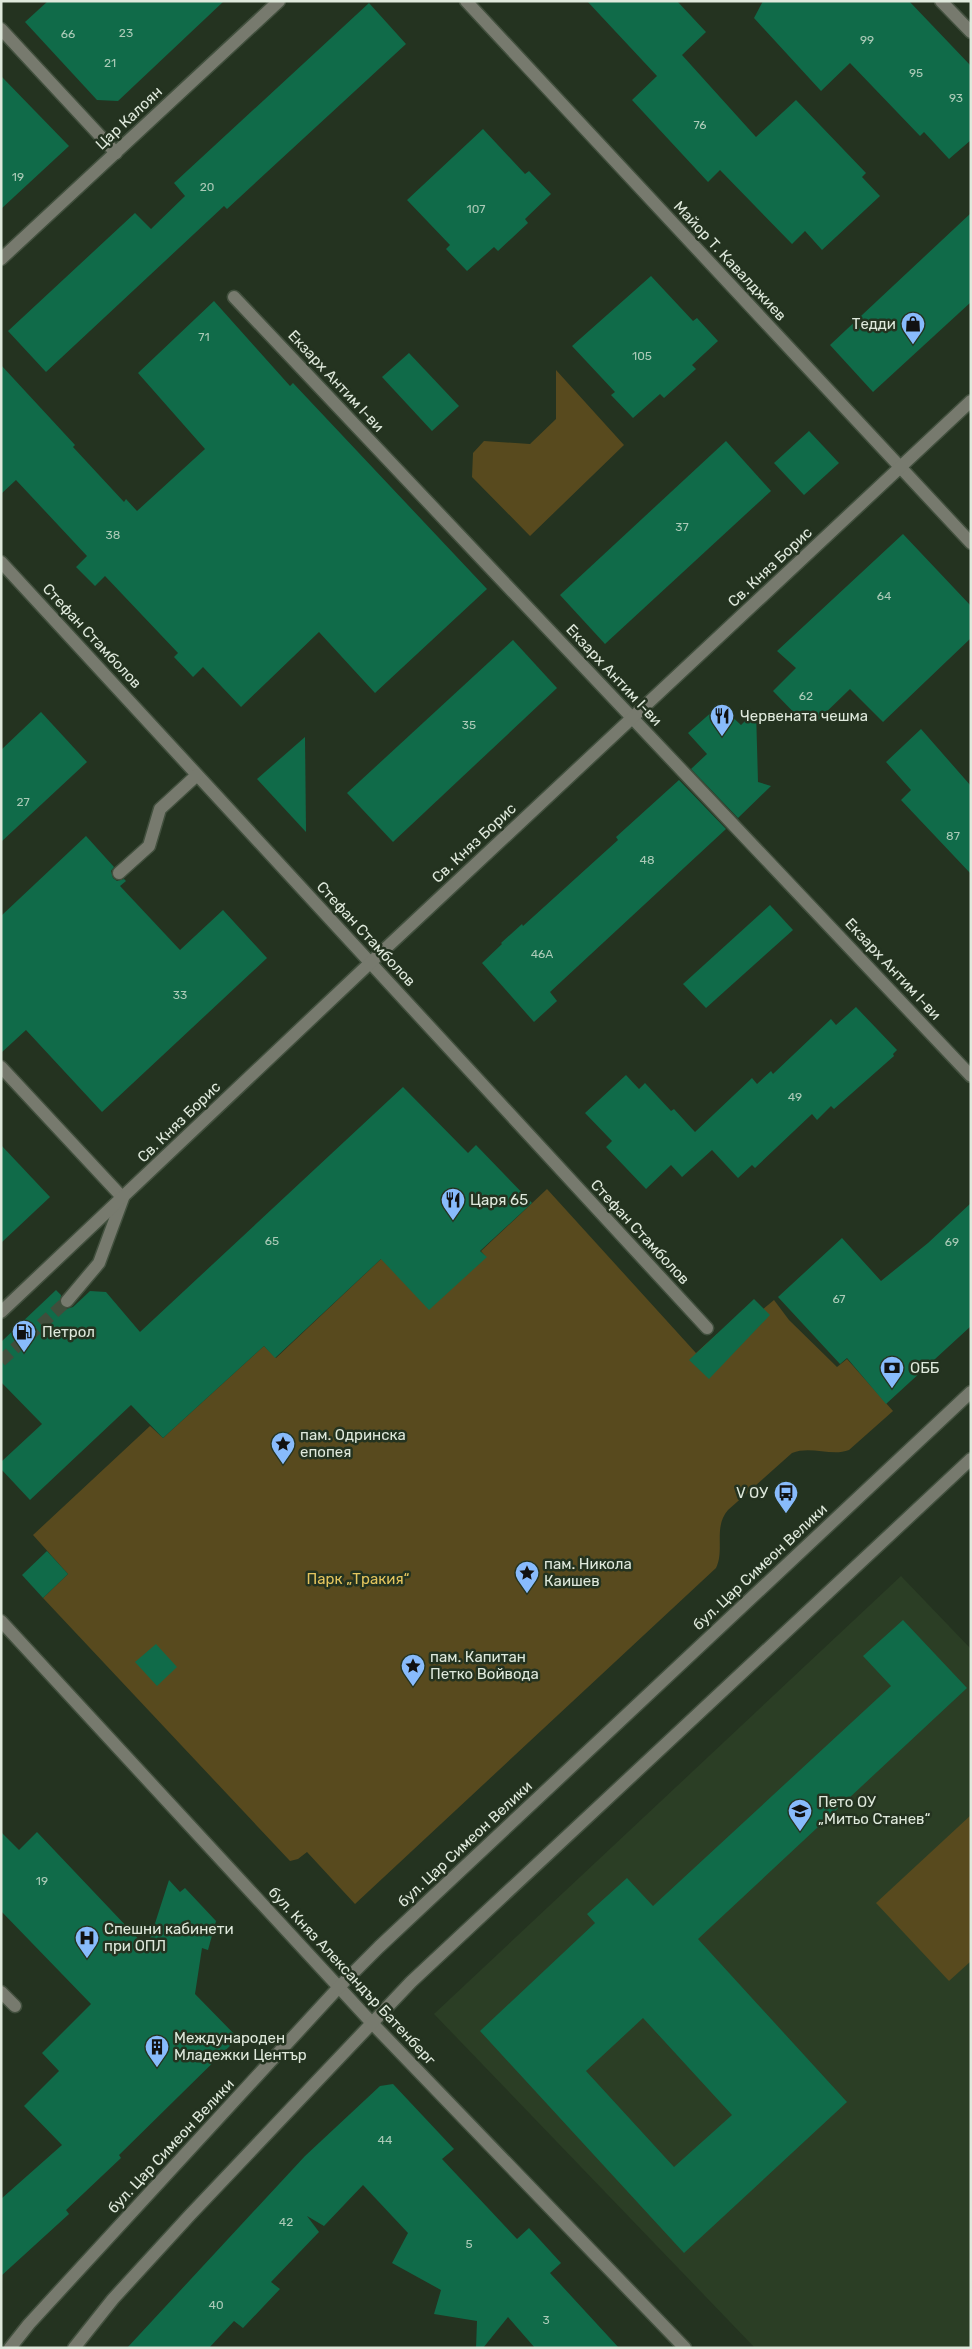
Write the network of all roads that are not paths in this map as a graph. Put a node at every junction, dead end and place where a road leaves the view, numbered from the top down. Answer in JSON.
{"nodes":[{"id":1,"x":279,"y":1,"type":"edge"},
{"id":2,"x":466,"y":1,"type":"edge"},
{"id":3,"x":941,"y":1,"type":"edge"},
{"id":4,"x":1,"y":29,"type":"edge"},
{"id":5,"x":971,"y":32,"type":"edge"},
{"id":6,"x":116,"y":153,"type":"junction"},
{"id":7,"x":1,"y":258,"type":"edge"},
{"id":8,"x":234,"y":297,"type":"dead end"},
{"id":9,"x":971,"y":401,"type":"edge"},
{"id":10,"x":900,"y":467,"type":"junction"},
{"id":11,"x":971,"y":543,"type":"edge"},
{"id":12,"x":1,"y":562,"type":"edge"},
{"id":13,"x":632,"y":718,"type":"junction"},
{"id":14,"x":197,"y":775,"type":"junction"},
{"id":15,"x":119,"y":873,"type":"dead end"},
{"id":16,"x":370,"y":963,"type":"junction"},
{"id":17,"x":1,"y":1067,"type":"edge"},
{"id":18,"x":971,"y":1076,"type":"edge"},
{"id":19,"x":123,"y":1198,"type":"junction"},
{"id":20,"x":66,"y":1301,"type":"tunnel mouth"},
{"id":21,"x":1,"y":1312,"type":"edge"},
{"id":22,"x":707,"y":1328,"type":"dead end"},
{"id":23,"x":971,"y":1392,"type":"edge"},
{"id":24,"x":971,"y":1459,"type":"edge"},
{"id":25,"x":1,"y":1621,"type":"edge"},
{"id":26,"x":339,"y":1987,"type":"junction"},
{"id":27,"x":1,"y":1992,"type":"edge"},
{"id":28,"x":15,"y":2006,"type":"dead end"},
{"id":29,"x":371,"y":2022,"type":"junction"},
{"id":30,"x":10,"y":2348,"type":"edge"},
{"id":31,"x":74,"y":2348,"type":"edge"},
{"id":32,"x":685,"y":2348,"type":"edge"}],
"edges":[{"from":1,"to":6,"type":"street","name":"Цар Калоян"},
{"from":2,"to":10,"type":"street","name":"Майор Т. Кавалджиев"},
{"from":3,"to":5,"type":"street"},
{"from":4,"to":6,"type":"street"},
{"from":6,"to":7,"type":"street","name":"Цар Калоян"},
{"from":8,"to":13,"type":"street","name":"Екзарх Антим I-ви"},
{"from":9,"to":10,"type":"street","name":"Св. Княз Борис"},
{"from":10,"to":11,"type":"street","name":"Майор Т. Кавалджиев"},
{"from":10,"to":13,"type":"street","name":"Св. Княз Борис"},
{"from":12,"to":14,"type":"street","name":"Стефан Стамболов"},
{"from":13,"to":16,"type":"street","name":"Св. Княз Борис"},
{"from":13,"to":18,"type":"street","name":"Екзарх Антим I-ви"},
{"from":14,"to":15,"type":"street"},
{"from":14,"to":16,"type":"street","name":"Стефан Стамболов"},
{"from":16,"to":19,"type":"street","name":"Св. Княз Борис"},
{"from":16,"to":22,"type":"street","name":"Стефан Стамболов"},
{"from":17,"to":19,"type":"street"},
{"from":19,"to":20,"type":"street"},
{"from":19,"to":21,"type":"street","name":"Св. Княз Борис"},
{"from":23,"to":26,"type":"street","name":"бул. Цар Симеон Велики"},
{"from":24,"to":29,"type":"street"},
{"from":25,"to":26,"type":"street","name":"бул. Княз Александър Батенберг"},
{"from":26,"to":29,"type":"street","name":"бул. Княз Александър Батенберг"},
{"from":26,"to":30,"type":"street","name":"бул. Цар Симеон Велики"},
{"from":27,"to":28,"type":"street"},
{"from":29,"to":31,"type":"street"},
{"from":29,"to":32,"type":"street","name":"бул. Княз Александър Батенберг"}]}
